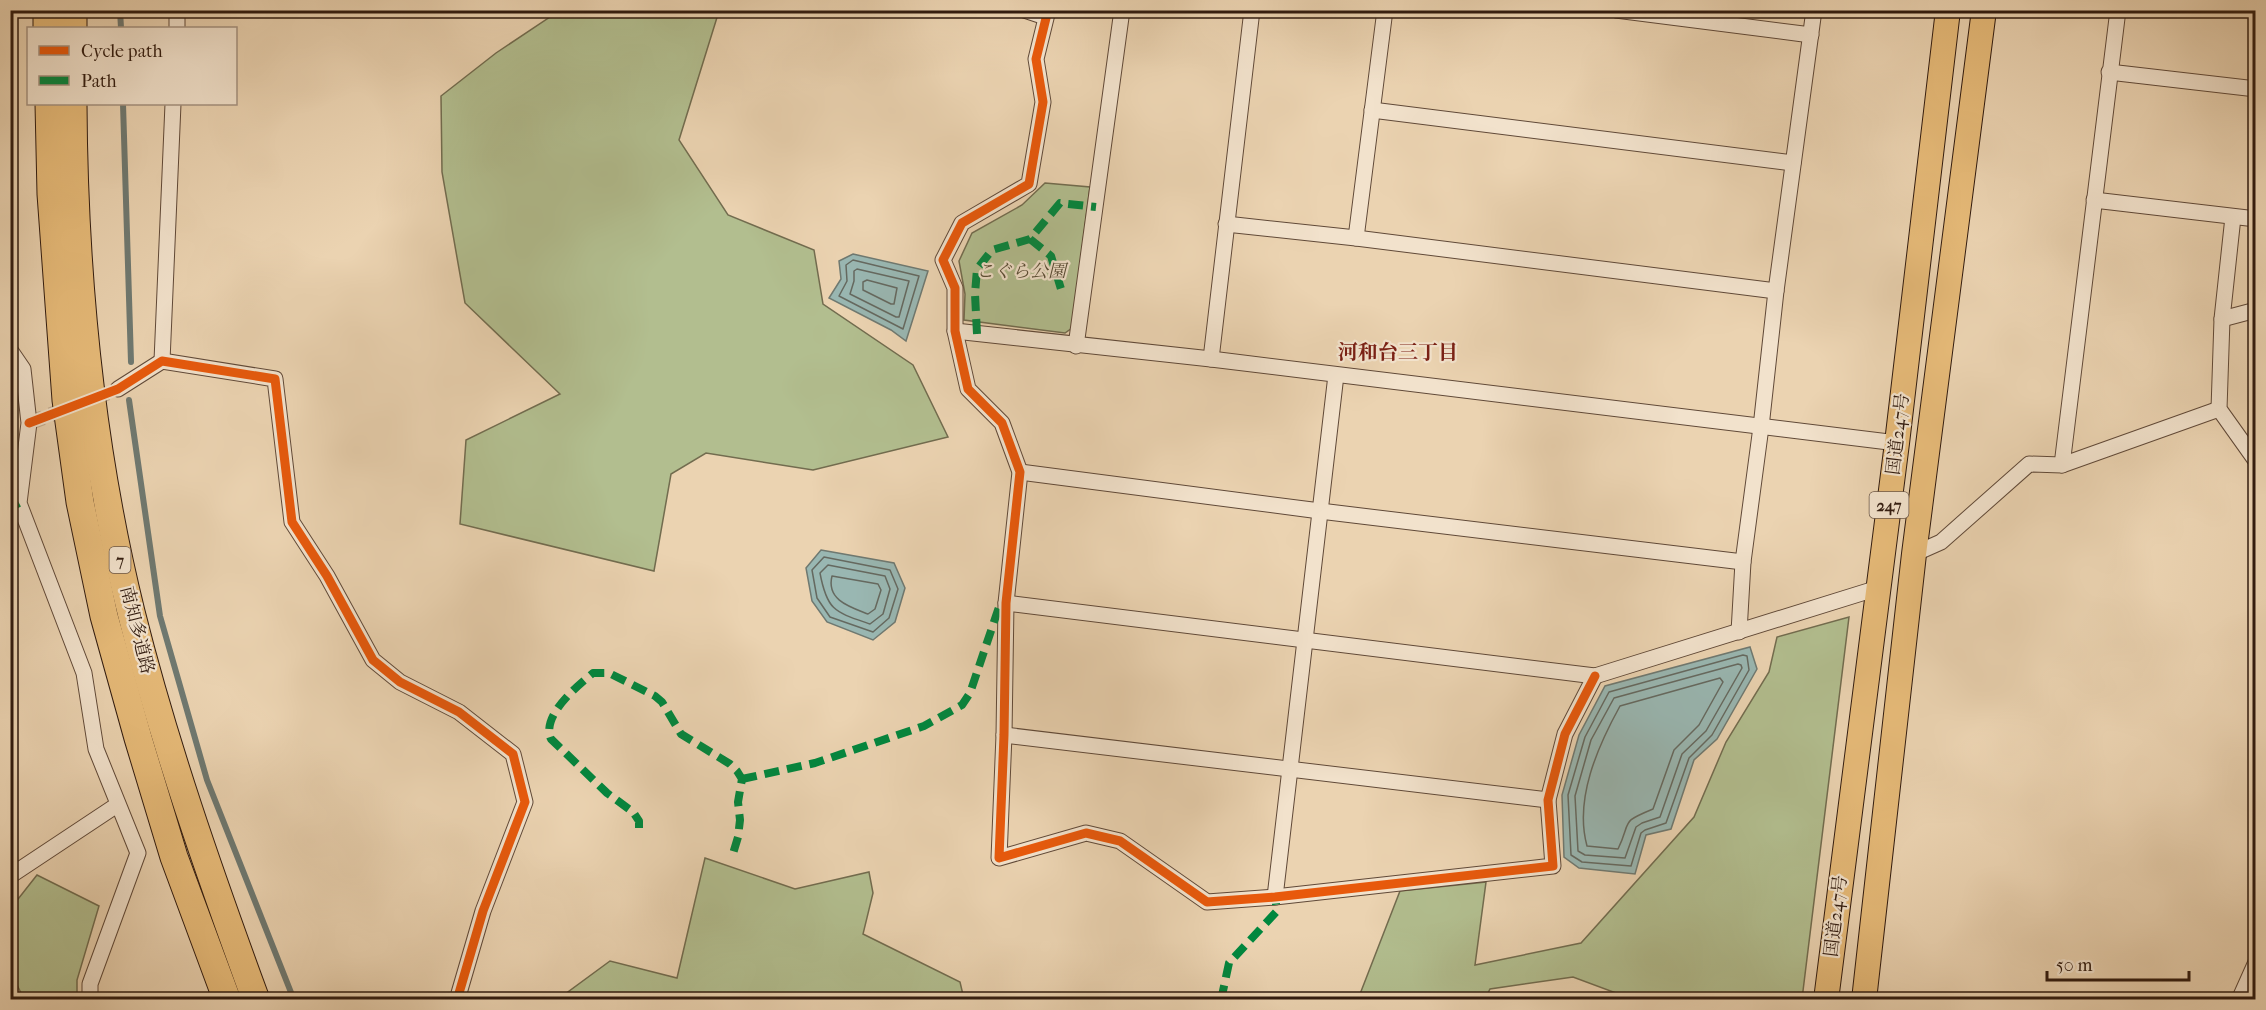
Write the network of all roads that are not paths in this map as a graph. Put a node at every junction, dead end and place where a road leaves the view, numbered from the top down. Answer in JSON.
{"nodes":[{"id":1,"x":47,"y":10,"type":"edge"},
{"id":2,"x":73,"y":10,"type":"edge"},
{"id":3,"x":177,"y":10,"type":"edge"},
{"id":4,"x":1024,"y":10,"type":"edge"},
{"id":5,"x":1122,"y":10,"type":"edge"},
{"id":6,"x":1252,"y":10,"type":"edge"},
{"id":7,"x":1385,"y":10,"type":"edge"},
{"id":8,"x":1616,"y":10,"type":"edge"},
{"id":9,"x":1814,"y":10,"type":"edge"},
{"id":10,"x":1948,"y":10,"type":"edge"},
{"id":11,"x":1984,"y":10,"type":"edge"},
{"id":12,"x":2118,"y":10,"type":"edge"},
{"id":13,"x":1047,"y":14,"type":"edge"},
{"id":14,"x":47,"y":27,"type":"edge"},
{"id":15,"x":73,"y":27,"type":"edge"},
{"id":16,"x":177,"y":27,"type":"edge"},
{"id":17,"x":1811,"y":35,"type":"junction"},
{"id":18,"x":2109,"y":72,"type":"junction"},
{"id":19,"x":2256,"y":89,"type":"edge"},
{"id":20,"x":49,"y":105,"type":"edge"},
{"id":21,"x":73,"y":105,"type":"edge"},
{"id":22,"x":173,"y":105,"type":"edge"},
{"id":23,"x":1372,"y":110,"type":"junction"},
{"id":24,"x":1793,"y":163,"type":"junction"},
{"id":25,"x":2094,"y":200,"type":"junction"},
{"id":26,"x":2233,"y":217,"type":"junction"},
{"id":27,"x":2256,"y":219,"type":"edge"},
{"id":28,"x":1226,"y":224,"type":"junction"},
{"id":29,"x":1356,"y":238,"type":"junction"},
{"id":30,"x":1776,"y":291,"type":"junction"},
{"id":31,"x":2256,"y":310,"type":"edge"},
{"id":32,"x":2222,"y":319,"type":"junction"},
{"id":33,"x":955,"y":331,"type":"junction"},
{"id":34,"x":1076,"y":346,"type":"junction"},
{"id":35,"x":10,"y":350,"type":"edge"},
{"id":36,"x":1211,"y":359,"type":"junction"},
{"id":37,"x":162,"y":361,"type":"junction"},
{"id":38,"x":1336,"y":375,"type":"junction"},
{"id":39,"x":118,"y":389,"type":"tunnel mouth"},
{"id":40,"x":2219,"y":409,"type":"junction"},
{"id":41,"x":1761,"y":427,"type":"junction"},
{"id":42,"x":1897,"y":443,"type":"junction"},
{"id":43,"x":2256,"y":461,"type":"edge"},
{"id":44,"x":2062,"y":465,"type":"junction"},
{"id":45,"x":1020,"y":472,"type":"junction"},
{"id":46,"x":1320,"y":511,"type":"junction"},
{"id":47,"x":1914,"y":554,"type":"junction"},
{"id":48,"x":1743,"y":562,"type":"junction"},
{"id":49,"x":1878,"y":588,"type":"junction"},
{"id":50,"x":1006,"y":603,"type":"junction"},
{"id":51,"x":1739,"y":632,"type":"junction"},
{"id":52,"x":1305,"y":640,"type":"junction"},
{"id":53,"x":1596,"y":676,"type":"junction"},
{"id":54,"x":1004,"y":735,"type":"junction"},
{"id":55,"x":1290,"y":770,"type":"junction"},
{"id":56,"x":1548,"y":800,"type":"junction"},
{"id":57,"x":117,"y":805,"type":"junction"},
{"id":58,"x":10,"y":876,"type":"edge"},
{"id":59,"x":1275,"y":897,"type":"junction"},
{"id":60,"x":2256,"y":962,"type":"edge"},
{"id":61,"x":90,"y":999,"type":"edge"},
{"id":62,"x":227,"y":999,"type":"edge"},
{"id":63,"x":256,"y":999,"type":"edge"},
{"id":64,"x":457,"y":999,"type":"edge"},
{"id":65,"x":1826,"y":999,"type":"edge"},
{"id":66,"x":1864,"y":999,"type":"edge"},
{"id":67,"x":2239,"y":999,"type":"edge"}],
"edges":[{"from":1,"to":14,"type":"highway"},
{"from":2,"to":15,"type":"highway"},
{"from":3,"to":16,"type":"street"},
{"from":4,"to":13,"type":"street"},
{"from":5,"to":34,"type":"street"},
{"from":6,"to":28,"type":"street"},
{"from":7,"to":23,"type":"street"},
{"from":8,"to":17,"type":"street"},
{"from":9,"to":17,"type":"street"},
{"from":10,"to":42,"type":"highway","name":"国道247号","number":"247"},
{"from":11,"to":47,"type":"highway","name":"国道247号","number":"247"},
{"from":12,"to":18,"type":"street"},
{"from":13,"to":33,"type":"street"},
{"from":17,"to":24,"type":"street"},
{"from":18,"to":19,"type":"street"},
{"from":18,"to":25,"type":"street"},
{"from":20,"to":62,"type":"highway","name":"南知多道路","number":"7"},
{"from":21,"to":63,"type":"highway","name":"南知多道路","number":"7"},
{"from":22,"to":37,"type":"street"},
{"from":23,"to":24,"type":"street"},
{"from":23,"to":29,"type":"street"},
{"from":24,"to":30,"type":"street"},
{"from":25,"to":26,"type":"street"},
{"from":25,"to":44,"type":"street"},
{"from":26,"to":27,"type":"street"},
{"from":26,"to":32,"type":"street"},
{"from":28,"to":29,"type":"street"},
{"from":28,"to":36,"type":"street"},
{"from":29,"to":30,"type":"street"},
{"from":30,"to":41,"type":"street"},
{"from":31,"to":32,"type":"street"},
{"from":32,"to":40,"type":"street"},
{"from":33,"to":34,"type":"street"},
{"from":33,"to":45,"type":"street"},
{"from":34,"to":36,"type":"street"},
{"from":35,"to":57,"type":"street"},
{"from":36,"to":38,"type":"street"},
{"from":37,"to":39,"type":"street"},
{"from":37,"to":64,"type":"street"},
{"from":38,"to":41,"type":"street"},
{"from":38,"to":46,"type":"street"},
{"from":40,"to":43,"type":"street"},
{"from":40,"to":44,"type":"street"},
{"from":41,"to":42,"type":"street"},
{"from":41,"to":48,"type":"street"},
{"from":42,"to":49,"type":"highway","name":"国道247号","number":"247"},
{"from":44,"to":47,"type":"street"},
{"from":45,"to":46,"type":"street"},
{"from":45,"to":50,"type":"street"},
{"from":46,"to":48,"type":"street"},
{"from":46,"to":52,"type":"street"},
{"from":47,"to":66,"type":"highway","name":"国道247号","number":"247"},
{"from":48,"to":51,"type":"street"},
{"from":49,"to":51,"type":"street"},
{"from":49,"to":65,"type":"highway","name":"国道247号","number":"247"},
{"from":50,"to":52,"type":"street"},
{"from":50,"to":54,"type":"street"},
{"from":51,"to":53,"type":"street"},
{"from":52,"to":53,"type":"street"},
{"from":52,"to":55,"type":"street"},
{"from":53,"to":56,"type":"street"},
{"from":54,"to":55,"type":"street"},
{"from":54,"to":59,"type":"street"},
{"from":55,"to":56,"type":"street"},
{"from":55,"to":59,"type":"street"},
{"from":56,"to":59,"type":"street"},
{"from":57,"to":58,"type":"street"},
{"from":57,"to":61,"type":"street"},
{"from":60,"to":67,"type":"street"}]}
